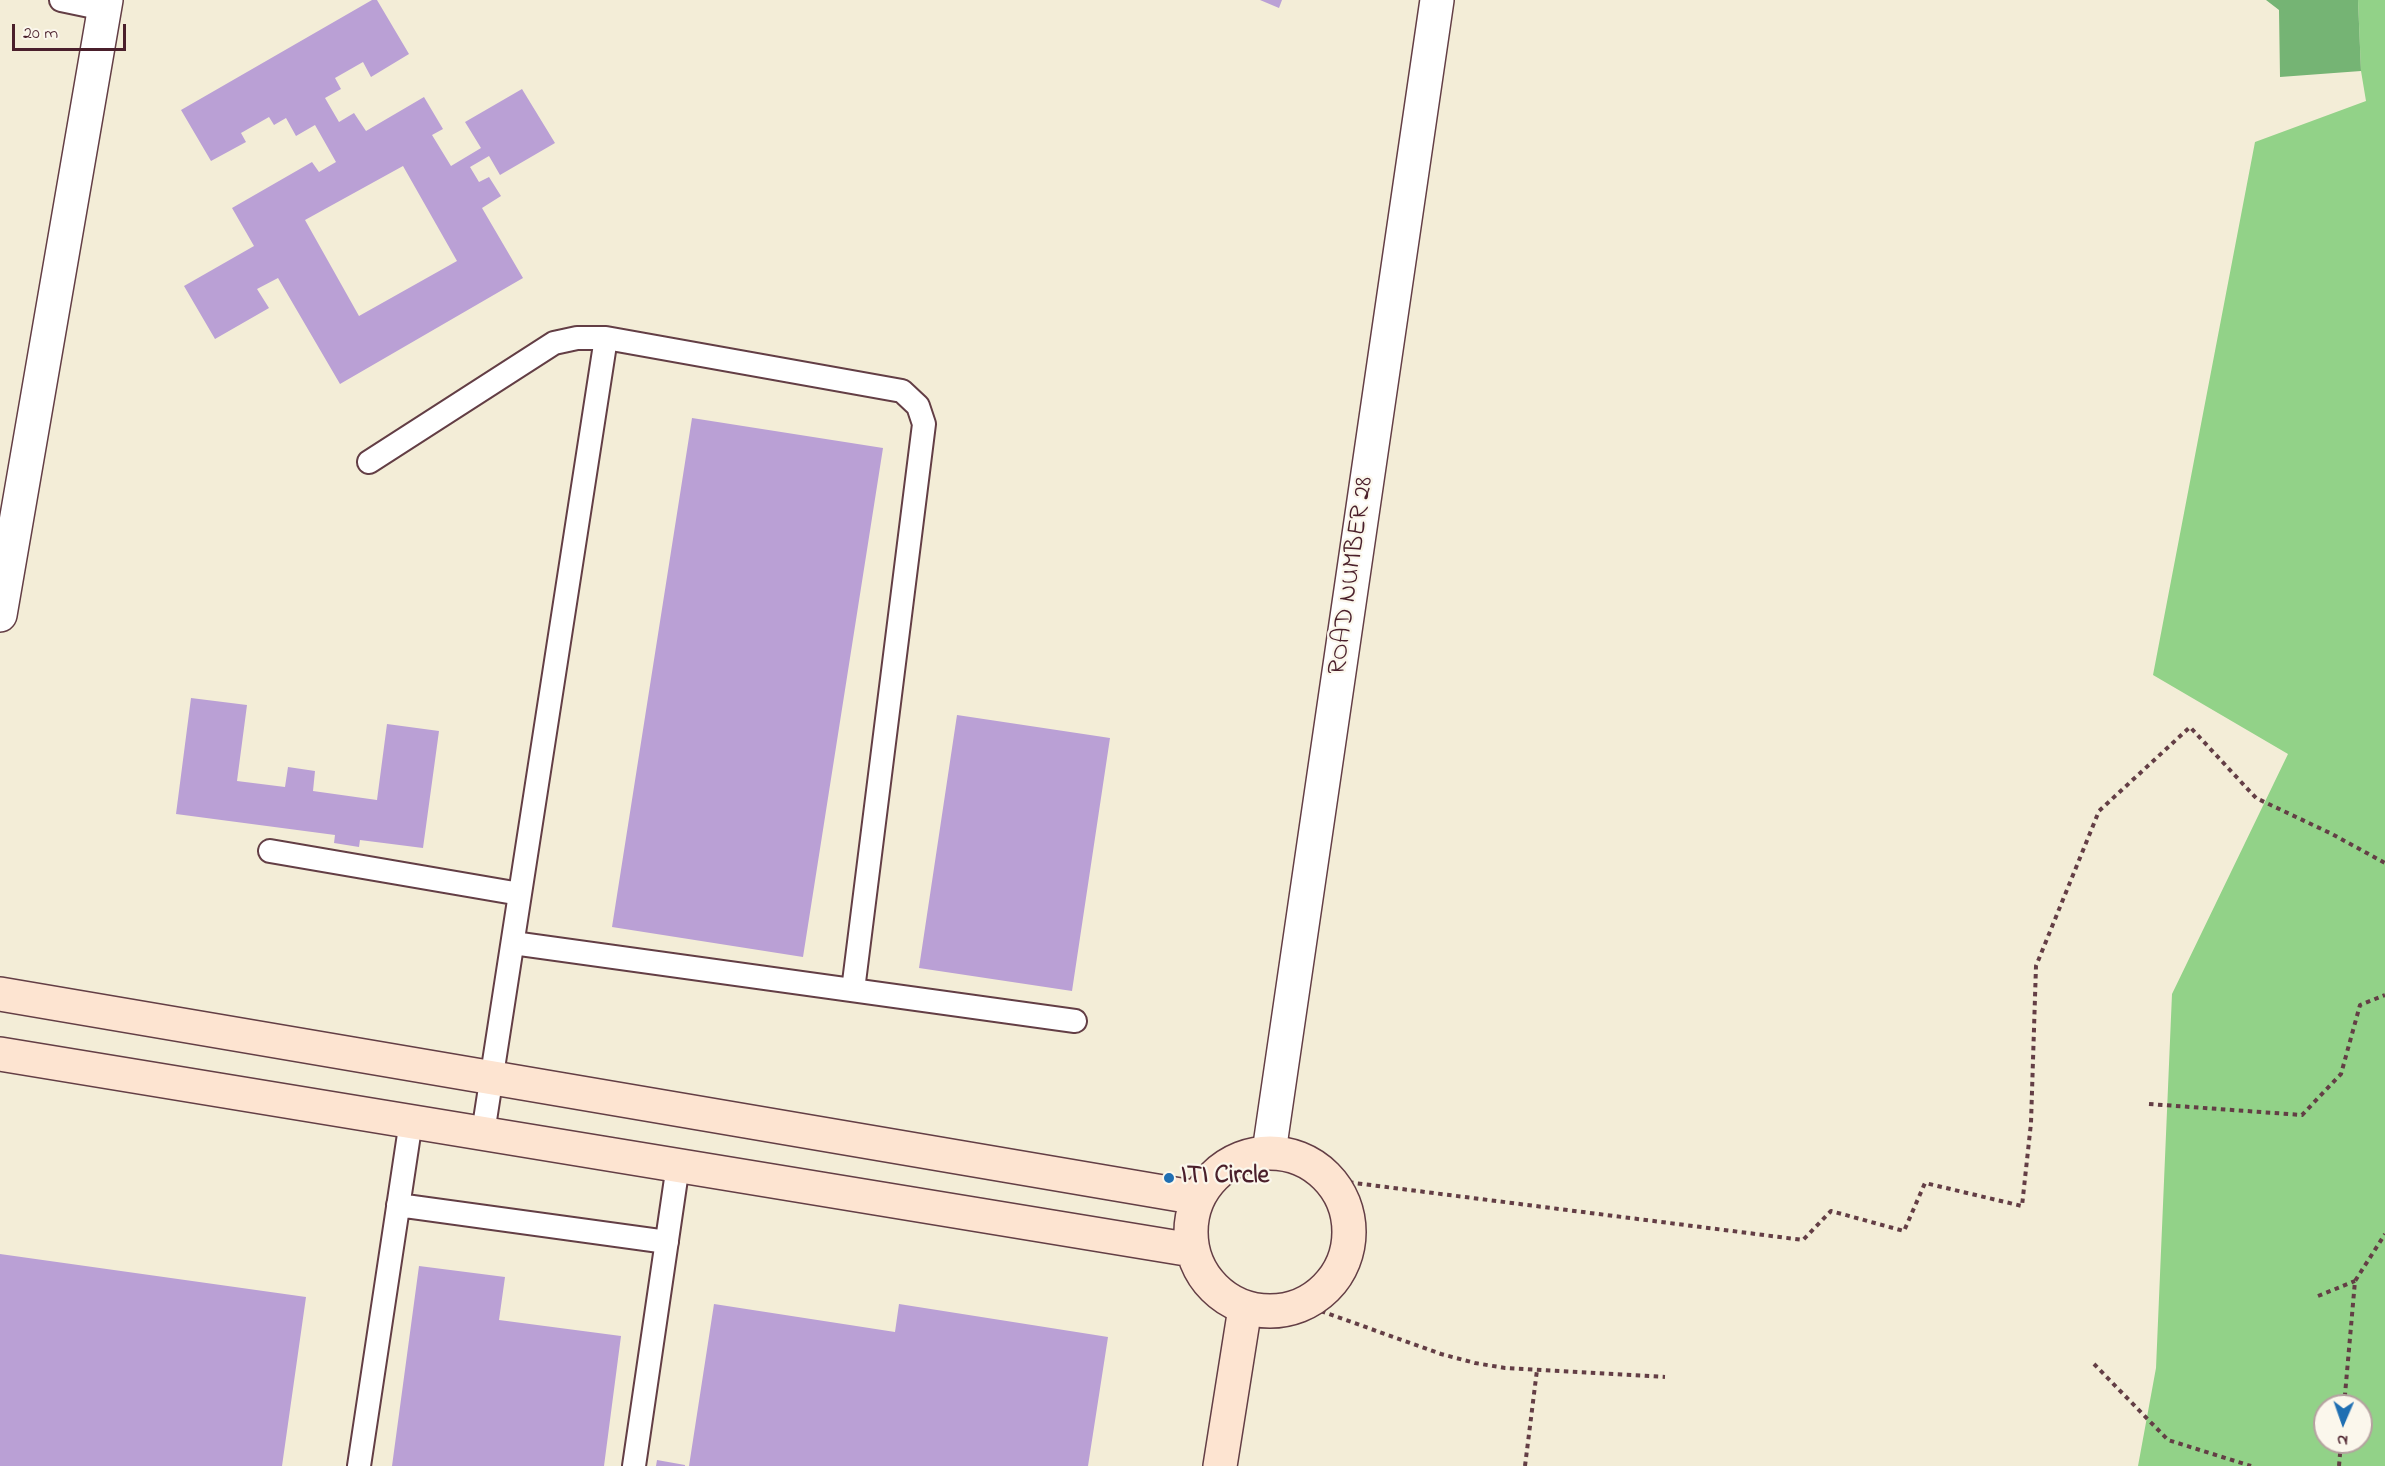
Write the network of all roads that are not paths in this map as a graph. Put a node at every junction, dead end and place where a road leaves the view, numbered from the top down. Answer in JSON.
{"nodes":[{"id":1,"x":61,"y":0,"type":"edge"},
{"id":2,"x":1437,"y":0,"type":"edge"},
{"id":3,"x":105,"y":4,"type":"edge"},
{"id":4,"x":606,"y":339,"type":"junction"},
{"id":5,"x":369,"y":462,"type":"dead end"},
{"id":6,"x":0,"y":615,"type":"edge"},
{"id":7,"x":270,"y":851,"type":"dead end"},
{"id":8,"x":520,"y":894,"type":"junction"},
{"id":9,"x":513,"y":943,"type":"junction"},
{"id":10,"x":853,"y":990,"type":"junction"},
{"id":11,"x":0,"y":994,"type":"edge"},
{"id":12,"x":1075,"y":1021,"type":"dead end"},
{"id":13,"x":0,"y":1054,"type":"edge"},
{"id":14,"x":493,"y":1077,"type":"junction"},
{"id":15,"x":411,"y":1121,"type":"junction"},
{"id":16,"x":483,"y":1133,"type":"junction"},
{"id":17,"x":1269,"y":1152,"type":"junction"},
{"id":18,"x":678,"y":1165,"type":"junction"},
{"id":19,"x":1198,"y":1198,"type":"junction"},
{"id":20,"x":398,"y":1205,"type":"junction"},
{"id":21,"x":667,"y":1242,"type":"junction"},
{"id":22,"x":1192,"y":1250,"type":"junction"},
{"id":23,"x":1245,"y":1308,"type":"junction"},
{"id":24,"x":359,"y":1466,"type":"edge"},
{"id":25,"x":634,"y":1466,"type":"edge"},
{"id":26,"x":1220,"y":1466,"type":"edge"}],
"edges":[{"from":1,"to":3,"type":"lane"},
{"from":2,"to":17,"type":"street","name":"ROAD NUMBER 28"},
{"from":3,"to":6,"type":"street"},
{"from":4,"to":5,"type":"lane"},
{"from":4,"to":8,"type":"lane"},
{"from":4,"to":10,"type":"lane"},
{"from":7,"to":8,"type":"lane"},
{"from":8,"to":9,"type":"lane"},
{"from":9,"to":10,"type":"lane"},
{"from":9,"to":14,"type":"lane"},
{"from":10,"to":12,"type":"lane"},
{"from":11,"to":14,"type":"street"},
{"from":13,"to":15,"type":"street"},
{"from":14,"to":16,"type":"lane"},
{"from":14,"to":19,"type":"street"},
{"from":15,"to":16,"type":"street"},
{"from":15,"to":20,"type":"lane"},
{"from":16,"to":18,"type":"street"},
{"from":17,"to":19,"type":"street"},
{"from":17,"to":23,"type":"street"},
{"from":18,"to":21,"type":"lane"},
{"from":18,"to":22,"type":"street"},
{"from":19,"to":22,"type":"street"},
{"from":20,"to":21,"type":"lane"},
{"from":20,"to":24,"type":"lane"},
{"from":21,"to":25,"type":"lane"},
{"from":22,"to":23,"type":"street"},
{"from":23,"to":26,"type":"street"}]}
